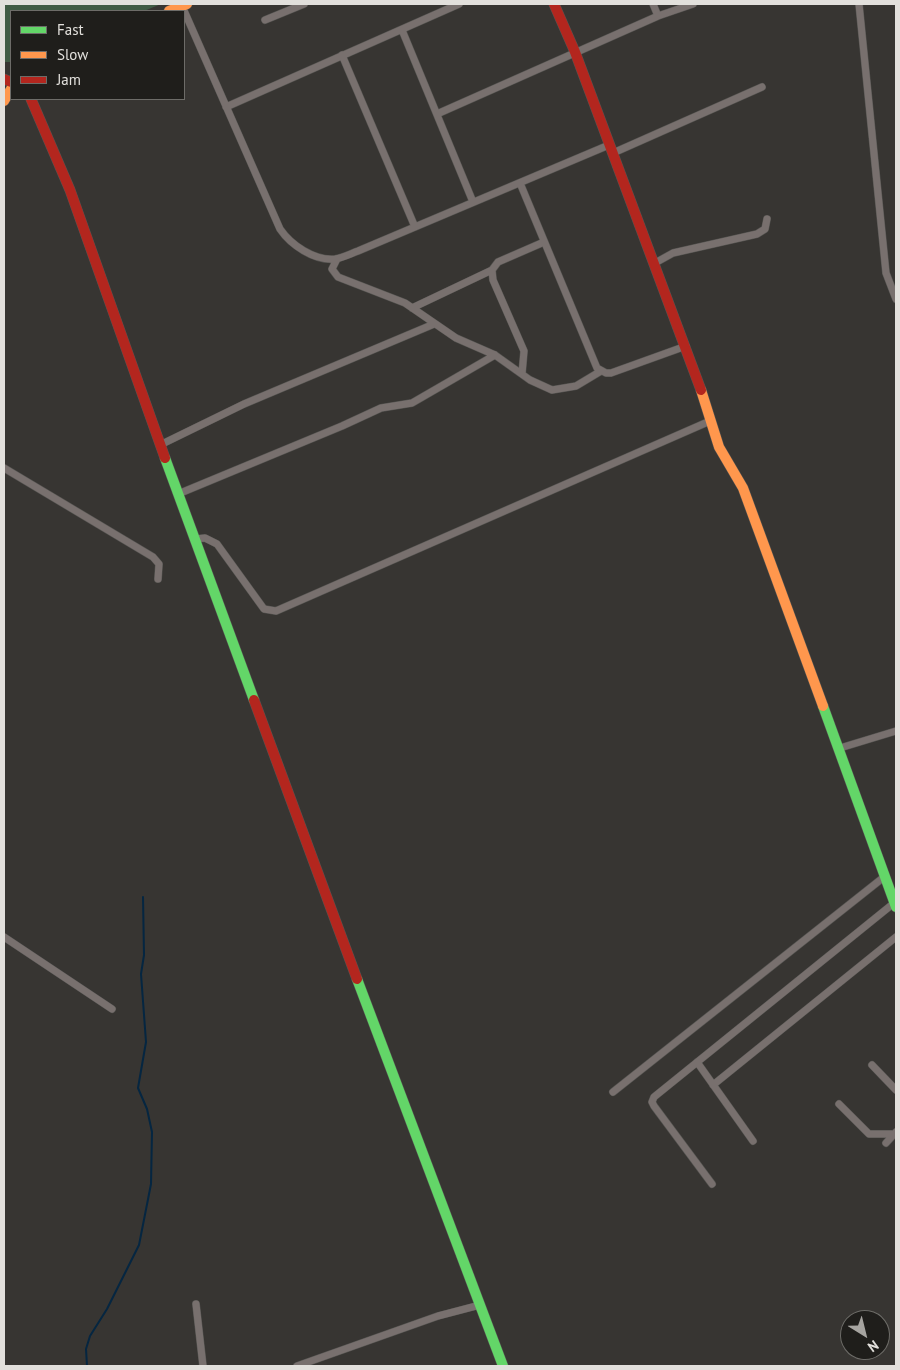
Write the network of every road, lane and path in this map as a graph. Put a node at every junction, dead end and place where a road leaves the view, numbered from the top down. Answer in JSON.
{"nodes":[{"id":1,"x":304,"y":4,"type":"edge"},
{"id":2,"x":459,"y":4,"type":"edge"},
{"id":3,"x":554,"y":4,"type":"edge"},
{"id":4,"x":653,"y":4,"type":"edge"},
{"id":5,"x":692,"y":4,"type":"edge"},
{"id":6,"x":859,"y":4,"type":"edge"},
{"id":7,"x":184,"y":5,"type":"edge"},
{"id":8,"x":172,"y":10,"type":"edge"},
{"id":9,"x":658,"y":16,"type":"junction"},
{"id":10,"x":265,"y":20,"type":"dead end"},
{"id":11,"x":402,"y":30,"type":"junction"},
{"id":12,"x":575,"y":52,"type":"junction"},
{"id":13,"x":342,"y":54,"type":"junction"},
{"id":14,"x":762,"y":87,"type":"dead end"},
{"id":15,"x":31,"y":100,"type":"edge"},
{"id":16,"x":226,"y":107,"type":"junction"},
{"id":17,"x":437,"y":114,"type":"junction"},
{"id":18,"x":611,"y":149,"type":"junction"},
{"id":19,"x":520,"y":183,"type":"junction"},
{"id":20,"x":473,"y":202,"type":"junction"},
{"id":21,"x":767,"y":219,"type":"dead end"},
{"id":22,"x":415,"y":227,"type":"junction"},
{"id":23,"x":544,"y":242,"type":"junction"},
{"id":24,"x":337,"y":259,"type":"junction"},
{"id":25,"x":655,"y":262,"type":"junction"},
{"id":26,"x":492,"y":270,"type":"junction"},
{"id":27,"x":896,"y":299,"type":"edge"},
{"id":28,"x":412,"y":308,"type":"junction"},
{"id":29,"x":434,"y":324,"type":"junction"},
{"id":30,"x":686,"y":346,"type":"junction"},
{"id":31,"x":495,"y":355,"type":"junction"},
{"id":32,"x":601,"y":372,"type":"junction"},
{"id":33,"x":522,"y":374,"type":"junction"},
{"id":34,"x":710,"y":421,"type":"junction"},
{"id":35,"x":160,"y":445,"type":"junction"},
{"id":36,"x":4,"y":468,"type":"edge"},
{"id":37,"x":178,"y":494,"type":"junction"},
{"id":38,"x":195,"y":540,"type":"junction"},
{"id":39,"x":158,"y":579,"type":"dead end"},
{"id":40,"x":896,"y":731,"type":"edge"},
{"id":41,"x":840,"y":748,"type":"junction"},
{"id":42,"x":884,"y":877,"type":"junction"},
{"id":43,"x":895,"y":905,"type":"edge"},
{"id":44,"x":4,"y":937,"type":"edge"},
{"id":45,"x":896,"y":937,"type":"edge"},
{"id":46,"x":112,"y":1009,"type":"dead end"},
{"id":47,"x":697,"y":1062,"type":"junction"},
{"id":48,"x":872,"y":1065,"type":"dead end"},
{"id":49,"x":713,"y":1085,"type":"junction"},
{"id":50,"x":896,"y":1090,"type":"edge"},
{"id":51,"x":614,"y":1092,"type":"dead end"},
{"id":52,"x":839,"y":1104,"type":"dead end"},
{"id":53,"x":895,"y":1133,"type":"edge"},
{"id":54,"x":754,"y":1142,"type":"dead end"},
{"id":55,"x":886,"y":1143,"type":"dead end"},
{"id":56,"x":712,"y":1184,"type":"dead end"},
{"id":57,"x":196,"y":1304,"type":"dead end"},
{"id":58,"x":480,"y":1305,"type":"junction"},
{"id":59,"x":203,"y":1366,"type":"edge"},
{"id":60,"x":297,"y":1366,"type":"edge"},
{"id":61,"x":504,"y":1366,"type":"edge"}],
"edges":[{"from":1,"to":10,"type":"street"},
{"from":2,"to":11,"type":"street"},
{"from":3,"to":12,"type":"street"},
{"from":4,"to":9,"type":"street"},
{"from":5,"to":9,"type":"street"},
{"from":6,"to":27,"type":"street"},
{"from":7,"to":8,"type":"street"},
{"from":7,"to":16,"type":"street"},
{"from":9,"to":12,"type":"street"},
{"from":11,"to":13,"type":"street"},
{"from":11,"to":17,"type":"street"},
{"from":12,"to":17,"type":"street"},
{"from":12,"to":18,"type":"street"},
{"from":13,"to":16,"type":"street"},
{"from":13,"to":22,"type":"street"},
{"from":14,"to":18,"type":"street"},
{"from":15,"to":35,"type":"street"},
{"from":16,"to":24,"type":"street"},
{"from":17,"to":20,"type":"street"},
{"from":18,"to":19,"type":"street"},
{"from":18,"to":25,"type":"street"},
{"from":19,"to":20,"type":"street"},
{"from":19,"to":23,"type":"street"},
{"from":20,"to":22,"type":"street"},
{"from":21,"to":25,"type":"street"},
{"from":22,"to":24,"type":"street"},
{"from":23,"to":26,"type":"street"},
{"from":23,"to":32,"type":"street"},
{"from":24,"to":28,"type":"street"},
{"from":25,"to":30,"type":"street"},
{"from":26,"to":28,"type":"street"},
{"from":26,"to":33,"type":"street"},
{"from":28,"to":29,"type":"street"},
{"from":29,"to":31,"type":"street"},
{"from":29,"to":35,"type":"street"},
{"from":30,"to":32,"type":"street"},
{"from":30,"to":34,"type":"street"},
{"from":31,"to":33,"type":"street"},
{"from":31,"to":37,"type":"street"},
{"from":32,"to":33,"type":"street"},
{"from":34,"to":38,"type":"street"},
{"from":34,"to":41,"type":"street"},
{"from":35,"to":37,"type":"street"},
{"from":36,"to":39,"type":"street"},
{"from":37,"to":38,"type":"street"},
{"from":38,"to":58,"type":"street"},
{"from":40,"to":41,"type":"street"},
{"from":41,"to":42,"type":"street"},
{"from":42,"to":43,"type":"street"},
{"from":42,"to":51,"type":"street"},
{"from":43,"to":47,"type":"street"},
{"from":44,"to":46,"type":"street"},
{"from":45,"to":49,"type":"street"},
{"from":47,"to":49,"type":"street"},
{"from":47,"to":56,"type":"street"},
{"from":48,"to":50,"type":"street"},
{"from":49,"to":54,"type":"street"},
{"from":52,"to":53,"type":"street"},
{"from":53,"to":55,"type":"street"},
{"from":57,"to":59,"type":"street"},
{"from":58,"to":60,"type":"street"},
{"from":58,"to":61,"type":"street"}]}
